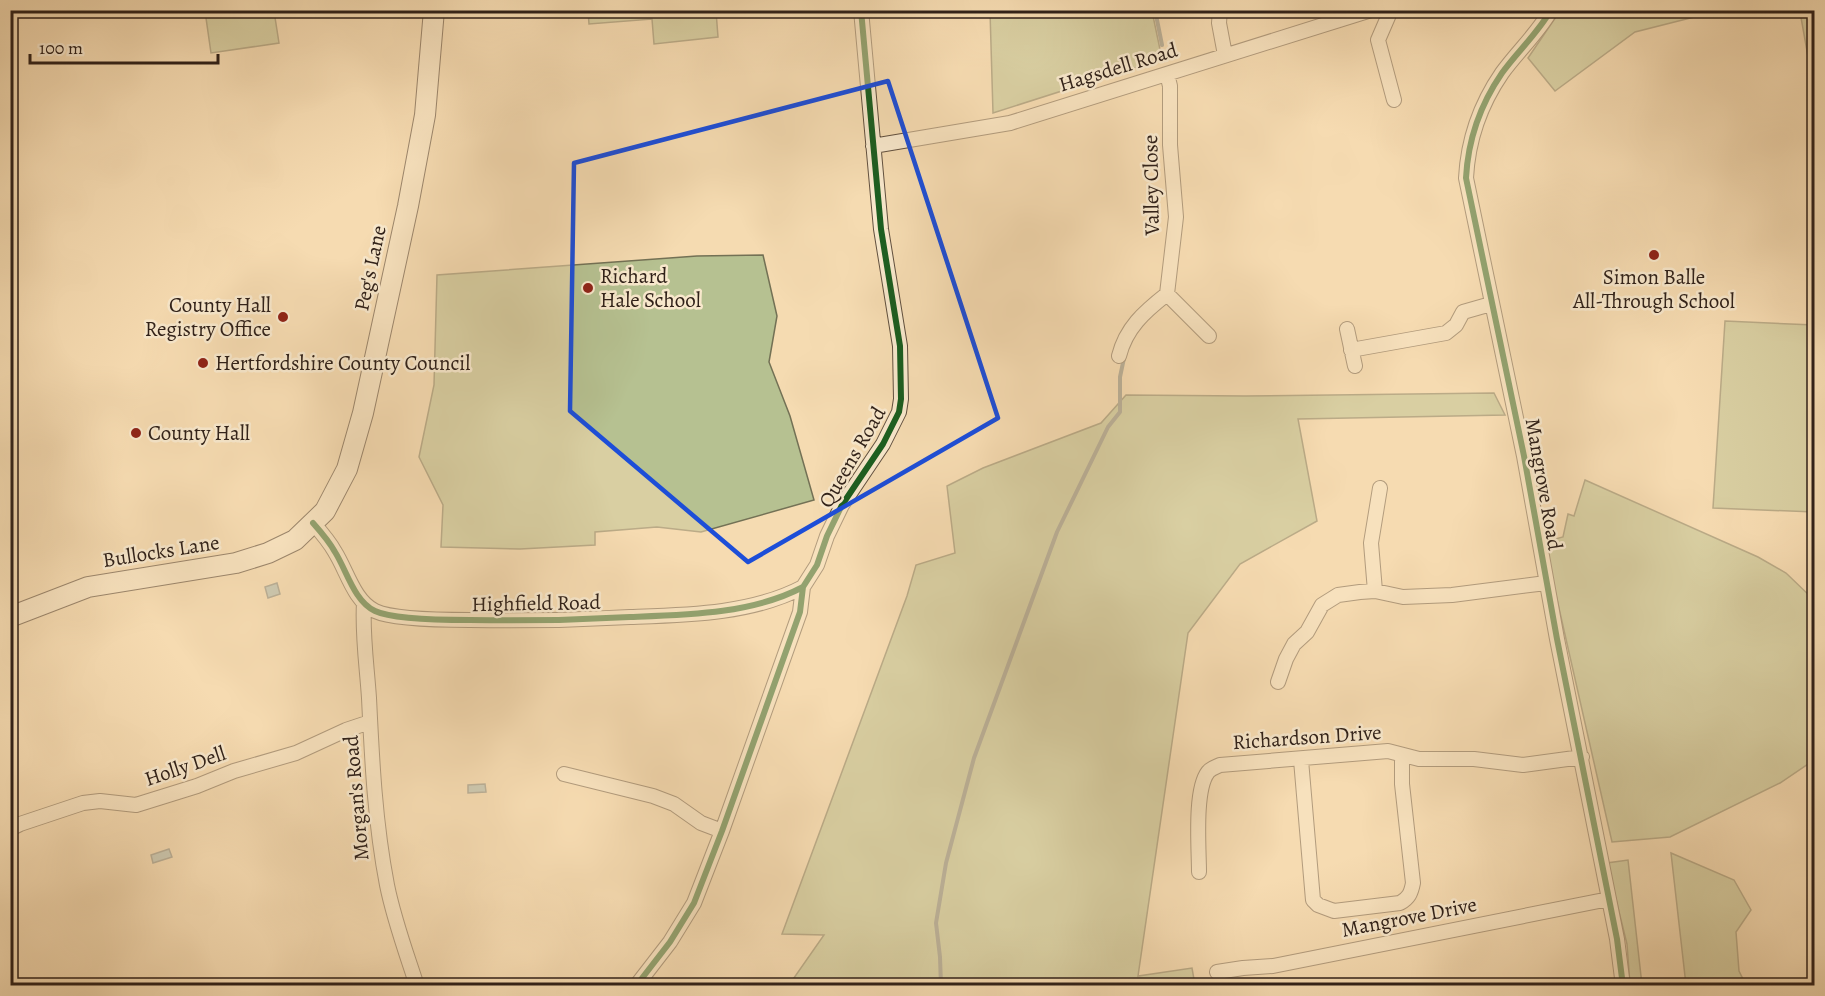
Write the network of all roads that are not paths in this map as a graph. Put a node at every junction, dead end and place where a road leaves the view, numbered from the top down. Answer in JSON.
{"nodes":[{"id":1,"x":434,"y":10,"type":"edge"},
{"id":2,"x":861,"y":10,"type":"edge"},
{"id":3,"x":1220,"y":10,"type":"edge"},
{"id":4,"x":1371,"y":10,"type":"edge"},
{"id":5,"x":1391,"y":10,"type":"edge"},
{"id":6,"x":1551,"y":10,"type":"edge"},
{"id":7,"x":1225,"y":55,"type":"junction"},
{"id":8,"x":1167,"y":74,"type":"junction"},
{"id":9,"x":1394,"y":100,"type":"dead end"},
{"id":10,"x":873,"y":146,"type":"junction"},
{"id":11,"x":1167,"y":294,"type":"junction"},
{"id":12,"x":1491,"y":304,"type":"junction"},
{"id":13,"x":1347,"y":329,"type":"dead end"},
{"id":14,"x":1209,"y":336,"type":"dead end"},
{"id":15,"x":1351,"y":350,"type":"junction"},
{"id":16,"x":1119,"y":356,"type":"dead end"},
{"id":17,"x":1355,"y":366,"type":"dead end"},
{"id":18,"x":1380,"y":488,"type":"dead end"},
{"id":19,"x":313,"y":523,"type":"junction"},
{"id":20,"x":1546,"y":583,"type":"junction"},
{"id":21,"x":804,"y":587,"type":"junction"},
{"id":22,"x":1375,"y":591,"type":"junction"},
{"id":23,"x":364,"y":603,"type":"junction"},
{"id":24,"x":10,"y":617,"type":"edge"},
{"id":25,"x":1278,"y":682,"type":"dead end"},
{"id":26,"x":370,"y":722,"type":"junction"},
{"id":27,"x":1402,"y":755,"type":"junction"},
{"id":28,"x":1582,"y":757,"type":"junction"},
{"id":29,"x":1300,"y":760,"type":"junction"},
{"id":30,"x":564,"y":774,"type":"dead end"},
{"id":31,"x":10,"y":829,"type":"edge"},
{"id":32,"x":722,"y":831,"type":"junction"},
{"id":33,"x":1199,"y":872,"type":"dead end"},
{"id":34,"x":1609,"y":899,"type":"junction"},
{"id":35,"x":1217,"y":972,"type":"dead end"},
{"id":36,"x":417,"y":986,"type":"edge"},
{"id":37,"x":636,"y":986,"type":"edge"},
{"id":38,"x":1623,"y":986,"type":"edge"}],
"edges":[{"from":1,"to":19,"type":"main road","name":"Peg's Lane"},
{"from":2,"to":10,"type":"street","name":"Queens Road"},
{"from":3,"to":7,"type":"street"},
{"from":4,"to":7,"type":"street","name":"Hagsdell Road"},
{"from":5,"to":9,"type":"street"},
{"from":6,"to":12,"type":"street","name":"Mangrove Road"},
{"from":7,"to":8,"type":"street","name":"Hagsdell Road"},
{"from":8,"to":10,"type":"street","name":"Hagsdell Road"},
{"from":8,"to":11,"type":"street","name":"Valley Close"},
{"from":10,"to":21,"type":"street","name":"Queens Road"},
{"from":11,"to":14,"type":"street"},
{"from":11,"to":16,"type":"street"},
{"from":12,"to":15,"type":"street"},
{"from":12,"to":20,"type":"street","name":"Mangrove Road"},
{"from":13,"to":15,"type":"street"},
{"from":15,"to":17,"type":"street"},
{"from":18,"to":22,"type":"street"},
{"from":19,"to":23,"type":"street"},
{"from":19,"to":24,"type":"main road","name":"Bullocks Lane"},
{"from":20,"to":22,"type":"street"},
{"from":20,"to":28,"type":"street","name":"Mangrove Road"},
{"from":21,"to":23,"type":"street","name":"Highfield Road"},
{"from":21,"to":32,"type":"street","name":"Queens Road"},
{"from":22,"to":25,"type":"street"},
{"from":23,"to":26,"type":"street","name":"Morgan's Road"},
{"from":26,"to":31,"type":"street","name":"Holly Dell"},
{"from":26,"to":36,"type":"street","name":"Morgan's Road"},
{"from":27,"to":28,"type":"street","name":"Richardson Drive"},
{"from":27,"to":29,"type":"street","name":"Richardson Drive"},
{"from":27,"to":29,"type":"street"},
{"from":28,"to":34,"type":"street","name":"Mangrove Road"},
{"from":29,"to":33,"type":"street","name":"Richardson Drive"},
{"from":30,"to":32,"type":"street"},
{"from":32,"to":37,"type":"street","name":"Queens Road"},
{"from":34,"to":35,"type":"street","name":"Mangrove Drive"},
{"from":34,"to":38,"type":"street","name":"Mangrove Road"}]}
